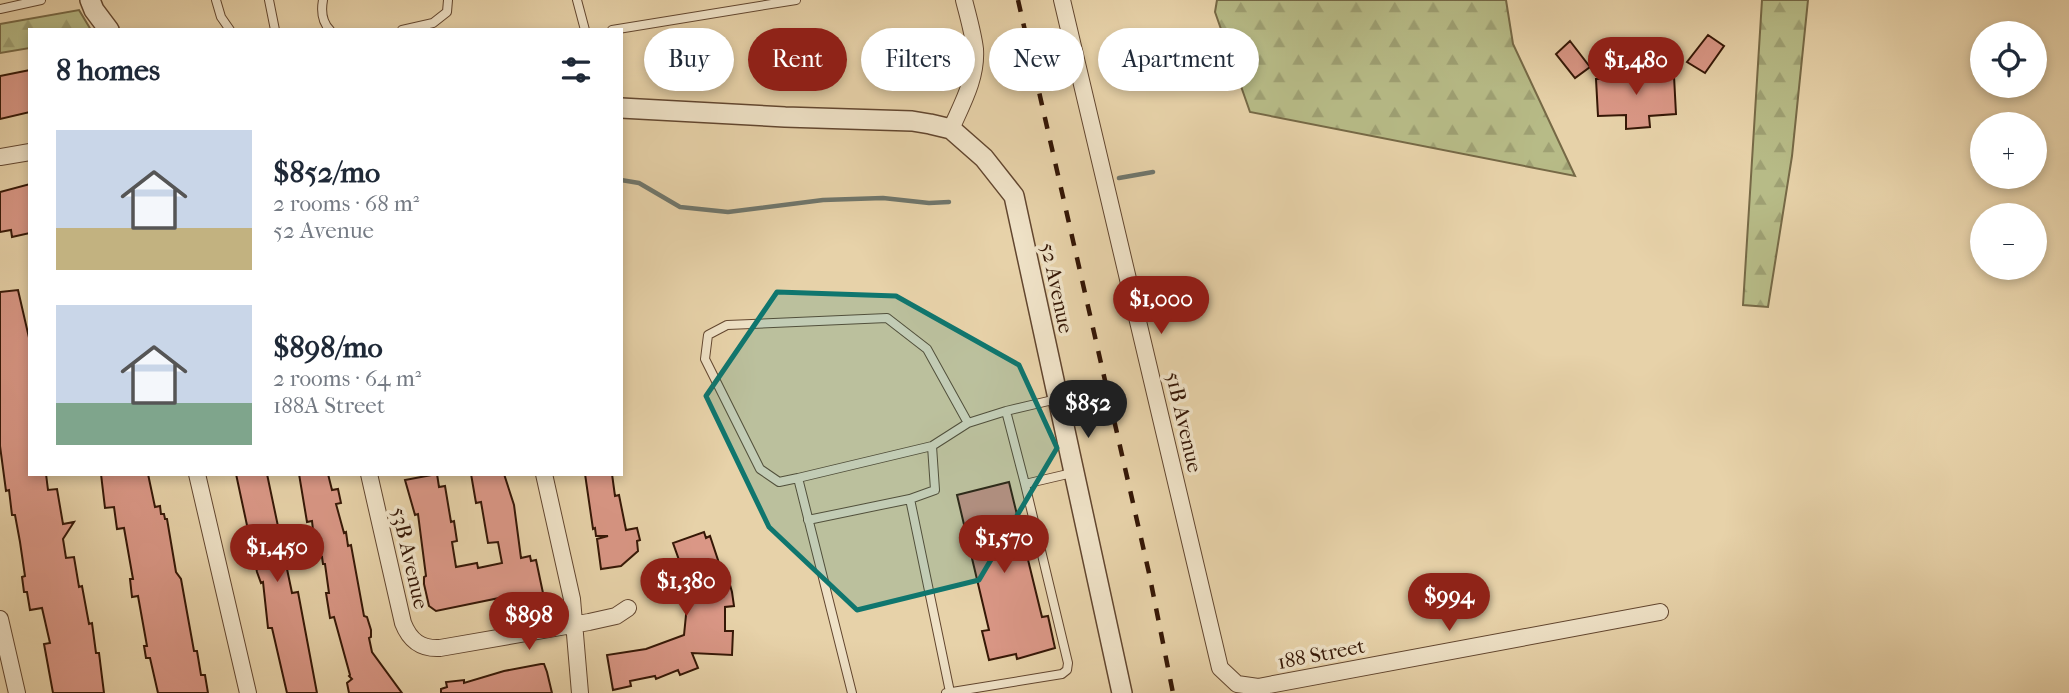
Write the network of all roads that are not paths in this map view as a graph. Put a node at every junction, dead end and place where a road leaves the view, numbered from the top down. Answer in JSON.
{"nodes":[{"id":1,"x":41,"y":0,"type":"edge"},
{"id":2,"x":90,"y":0,"type":"edge"},
{"id":3,"x":216,"y":0,"type":"edge"},
{"id":4,"x":269,"y":0,"type":"edge"},
{"id":5,"x":323,"y":0,"type":"edge"},
{"id":6,"x":448,"y":0,"type":"edge"},
{"id":7,"x":578,"y":0,"type":"edge"},
{"id":8,"x":796,"y":0,"type":"edge"},
{"id":9,"x":964,"y":0,"type":"edge"},
{"id":10,"x":1062,"y":0,"type":"edge"},
{"id":11,"x":0,"y":9,"type":"edge"},
{"id":12,"x":108,"y":28,"type":"edge"},
{"id":13,"x":229,"y":28,"type":"edge"},
{"id":14,"x":275,"y":28,"type":"edge"},
{"id":15,"x":328,"y":28,"type":"edge"},
{"id":16,"x":411,"y":28,"type":"edge"},
{"id":17,"x":585,"y":28,"type":"edge"},
{"id":18,"x":623,"y":28,"type":"edge"},
{"id":19,"x":623,"y":108,"type":"edge"},
{"id":20,"x":951,"y":129,"type":"junction"},
{"id":21,"x":28,"y":152,"type":"edge"},
{"id":22,"x":0,"y":157,"type":"edge"},
{"id":23,"x":1058,"y":399,"type":"junction"},
{"id":24,"x":1006,"y":411,"type":"junction"},
{"id":25,"x":968,"y":423,"type":"junction"},
{"id":26,"x":932,"y":446,"type":"junction"},
{"id":27,"x":1075,"y":472,"type":"junction"},
{"id":28,"x":197,"y":476,"type":"edge"},
{"id":29,"x":369,"y":476,"type":"edge"},
{"id":30,"x":544,"y":476,"type":"edge"},
{"id":31,"x":798,"y":478,"type":"junction"},
{"id":32,"x":1025,"y":484,"type":"junction"},
{"id":33,"x":910,"y":499,"type":"junction"},
{"id":34,"x":808,"y":520,"type":"junction"},
{"id":35,"x":628,"y":608,"type":"dead end"},
{"id":36,"x":1660,"y":612,"type":"dead end"},
{"id":37,"x":0,"y":619,"type":"edge"},
{"id":38,"x":576,"y":625,"type":"junction"},
{"id":39,"x":1237,"y":684,"type":"joint"},
{"id":40,"x":18,"y":693,"type":"edge"},
{"id":41,"x":248,"y":693,"type":"edge"},
{"id":42,"x":580,"y":693,"type":"edge"},
{"id":43,"x":852,"y":693,"type":"edge"},
{"id":44,"x":948,"y":693,"type":"edge"},
{"id":45,"x":1122,"y":693,"type":"edge"}],
"edges":[{"from":1,"to":11,"type":"lane"},
{"from":2,"to":12,"type":"street"},
{"from":3,"to":13,"type":"lane"},
{"from":4,"to":14,"type":"lane"},
{"from":5,"to":15,"type":"lane"},
{"from":6,"to":16,"type":"lane"},
{"from":7,"to":17,"type":"lane"},
{"from":8,"to":18,"type":"lane"},
{"from":9,"to":20,"type":"street"},
{"from":10,"to":39,"type":"street","name":"51B Avenue"},
{"from":19,"to":20,"type":"street"},
{"from":20,"to":23,"type":"street","name":"52 Avenue"},
{"from":21,"to":22,"type":"street"},
{"from":23,"to":24,"type":"lane"},
{"from":23,"to":27,"type":"street","name":"52 Avenue"},
{"from":24,"to":25,"type":"lane"},
{"from":24,"to":32,"type":"lane"},
{"from":25,"to":26,"type":"lane"},
{"from":25,"to":31,"type":"lane"},
{"from":26,"to":31,"type":"lane"},
{"from":26,"to":33,"type":"lane"},
{"from":27,"to":32,"type":"lane"},
{"from":27,"to":45,"type":"street","name":"52 Avenue"},
{"from":28,"to":41,"type":"street"},
{"from":29,"to":38,"type":"street","name":"53B Avenue"},
{"from":30,"to":38,"type":"street"},
{"from":31,"to":34,"type":"lane"},
{"from":32,"to":44,"type":"lane"},
{"from":33,"to":34,"type":"lane"},
{"from":33,"to":44,"type":"lane"},
{"from":34,"to":43,"type":"lane"},
{"from":35,"to":38,"type":"street"},
{"from":36,"to":39,"type":"street","name":"188 Street"},
{"from":37,"to":40,"type":"street"},
{"from":38,"to":42,"type":"street"}]}
